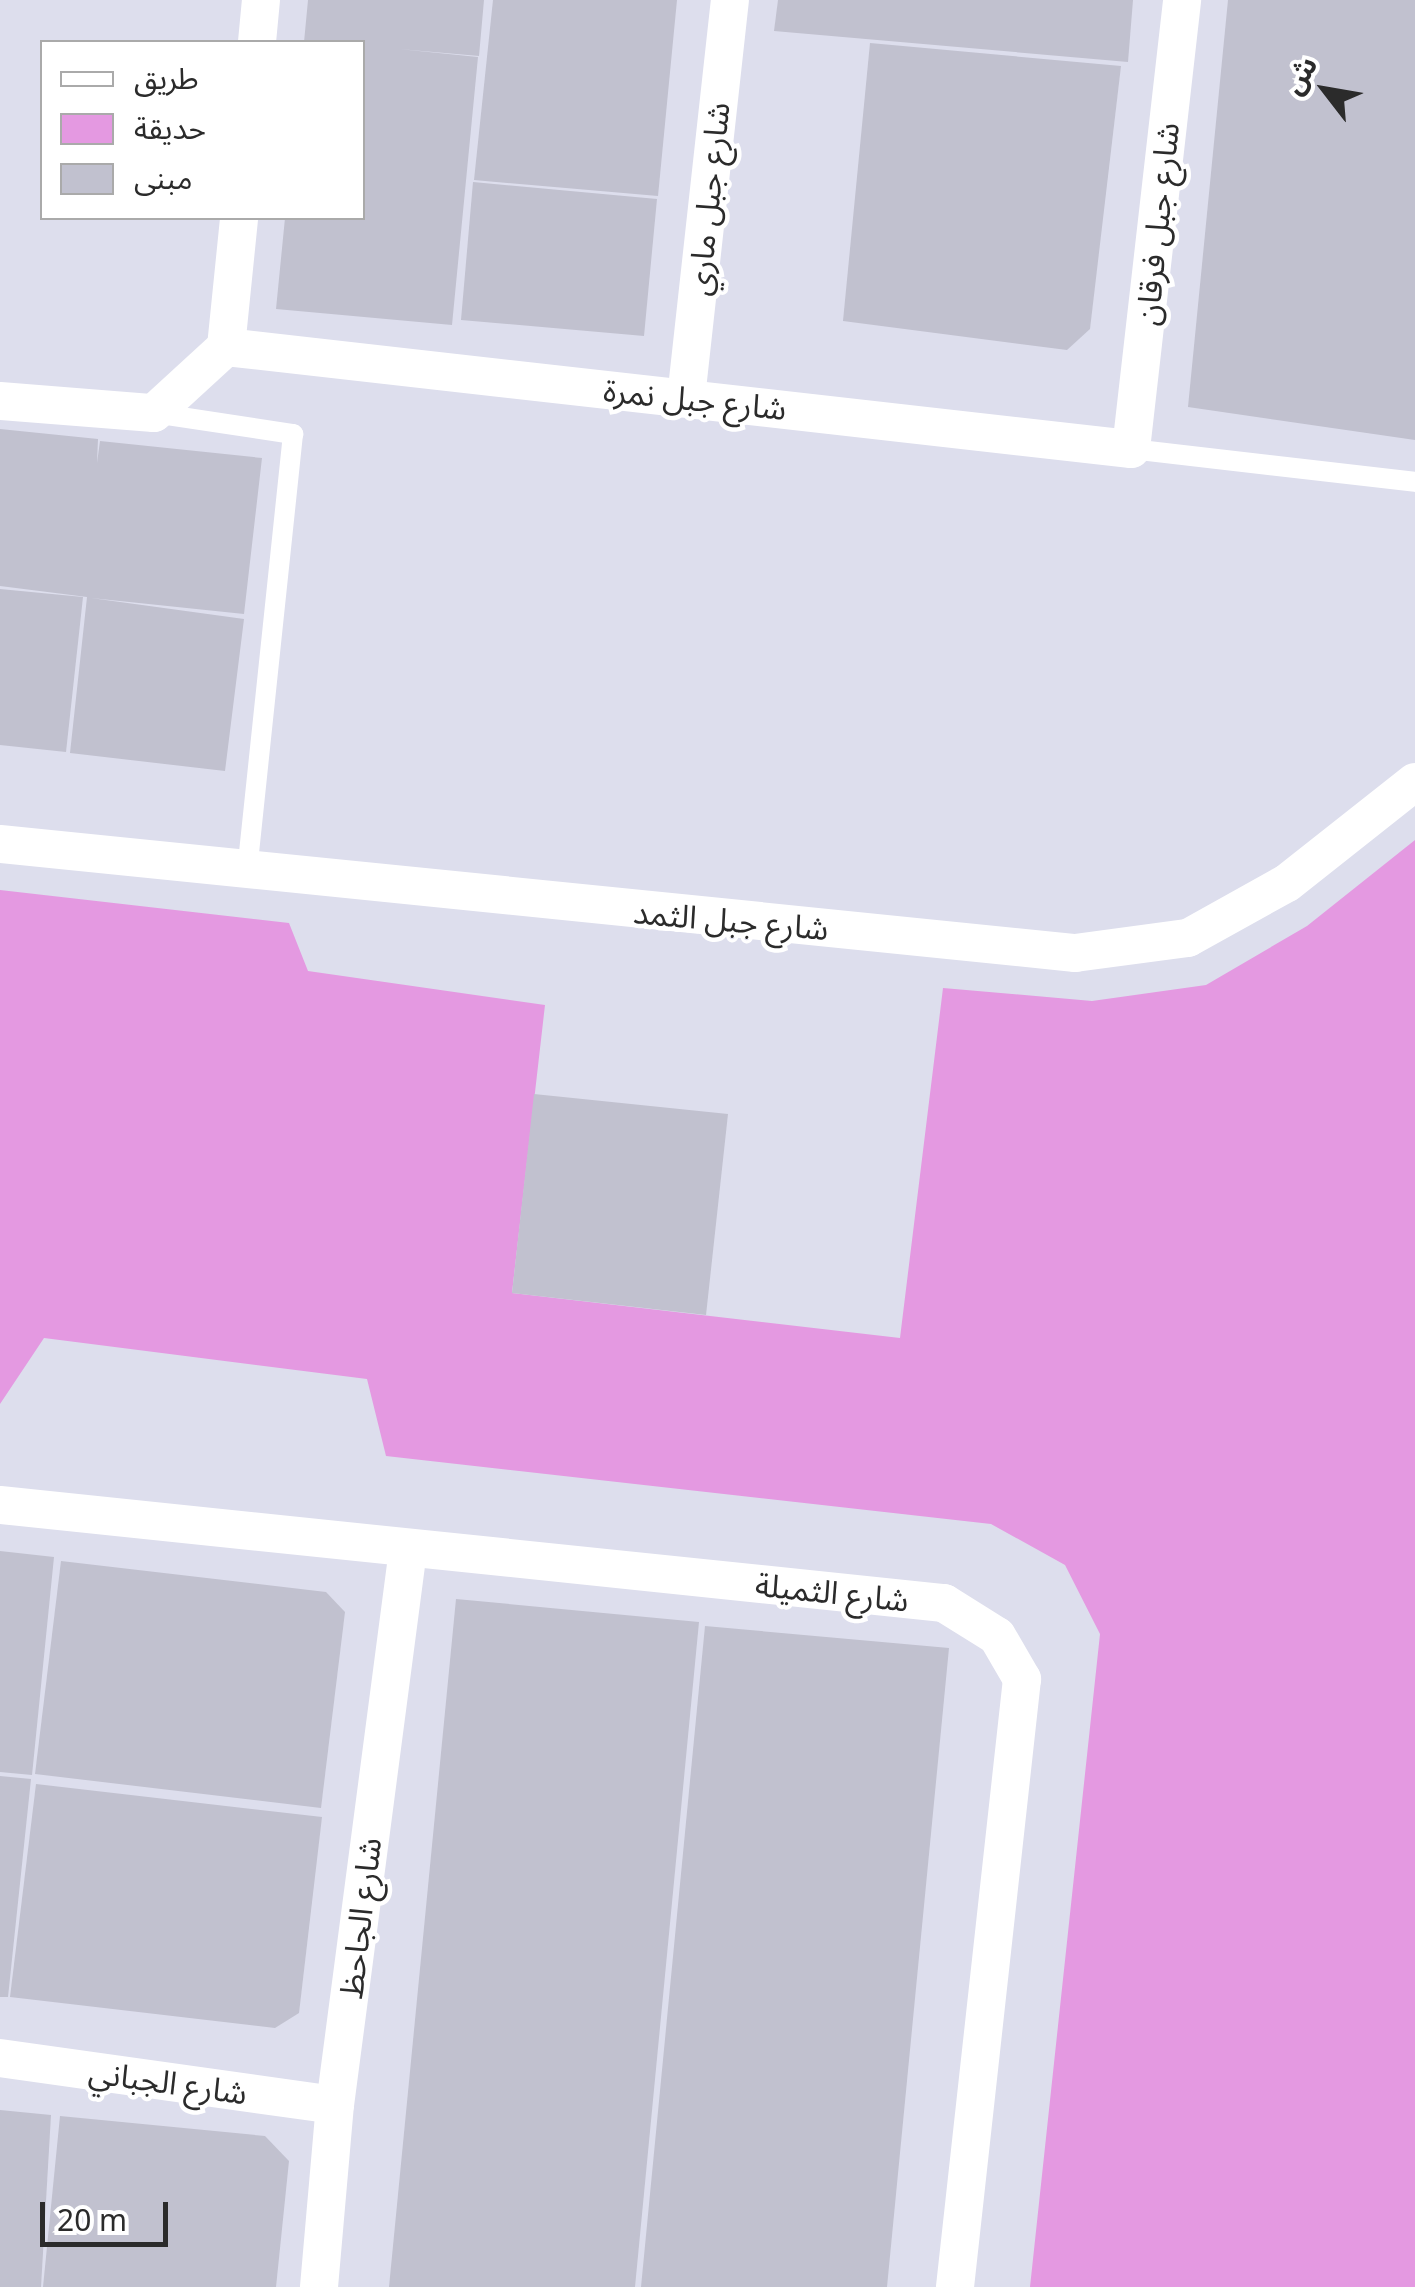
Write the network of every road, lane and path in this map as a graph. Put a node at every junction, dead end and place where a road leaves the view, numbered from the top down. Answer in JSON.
{"nodes":[{"id":1,"x":261,"y":0,"type":"edge"},
{"id":2,"x":730,"y":0,"type":"edge"},
{"id":3,"x":1182,"y":0,"type":"edge"},
{"id":4,"x":257,"y":40,"type":"edge"},
{"id":5,"x":239,"y":220,"type":"edge"},
{"id":6,"x":226,"y":346,"type":"junction"},
{"id":7,"x":686,"y":398,"type":"junction"},
{"id":8,"x":0,"y":401,"type":"edge"},
{"id":9,"x":154,"y":413,"type":"junction"},
{"id":10,"x":1132,"y":448,"type":"junction"},
{"id":11,"x":1415,"y":482,"type":"edge"},
{"id":12,"x":1415,"y":782,"type":"edge"},
{"id":13,"x":0,"y":844,"type":"edge"},
{"id":14,"x":247,"y":873,"type":"junction"},
{"id":15,"x":0,"y":1505,"type":"edge"},
{"id":16,"x":408,"y":1550,"type":"junction"},
{"id":17,"x":0,"y":2058,"type":"edge"},
{"id":18,"x":335,"y":2106,"type":"junction"},
{"id":19,"x":319,"y":2287,"type":"edge"},
{"id":20,"x":955,"y":2287,"type":"edge"}],
"edges":[{"from":1,"to":4,"type":"street"},
{"from":2,"to":7,"type":"street","name":"شارع جبل ماري"},
{"from":3,"to":10,"type":"street","name":"شارع جبل فرقان"},
{"from":5,"to":6,"type":"street"},
{"from":6,"to":7,"type":"street","name":"شارع جبل نمرة"},
{"from":6,"to":9,"type":"street"},
{"from":7,"to":10,"type":"street","name":"شارع جبل نمرة"},
{"from":8,"to":9,"type":"street"},
{"from":9,"to":14,"type":"lane"},
{"from":10,"to":11,"type":"lane","name":"شارع جبل نمرة"},
{"from":12,"to":14,"type":"street","name":"شارع جبل الثمد"},
{"from":13,"to":14,"type":"street","name":"شارع جبل الثمد"},
{"from":15,"to":16,"type":"street","name":"شارع الثميلة"},
{"from":16,"to":18,"type":"street","name":"شارع الجاحظ"},
{"from":16,"to":20,"type":"street","name":"شارع الثميلة"},
{"from":17,"to":18,"type":"street","name":"شارع الجباني"},
{"from":18,"to":19,"type":"street","name":"شارع الجاحظ"}]}
